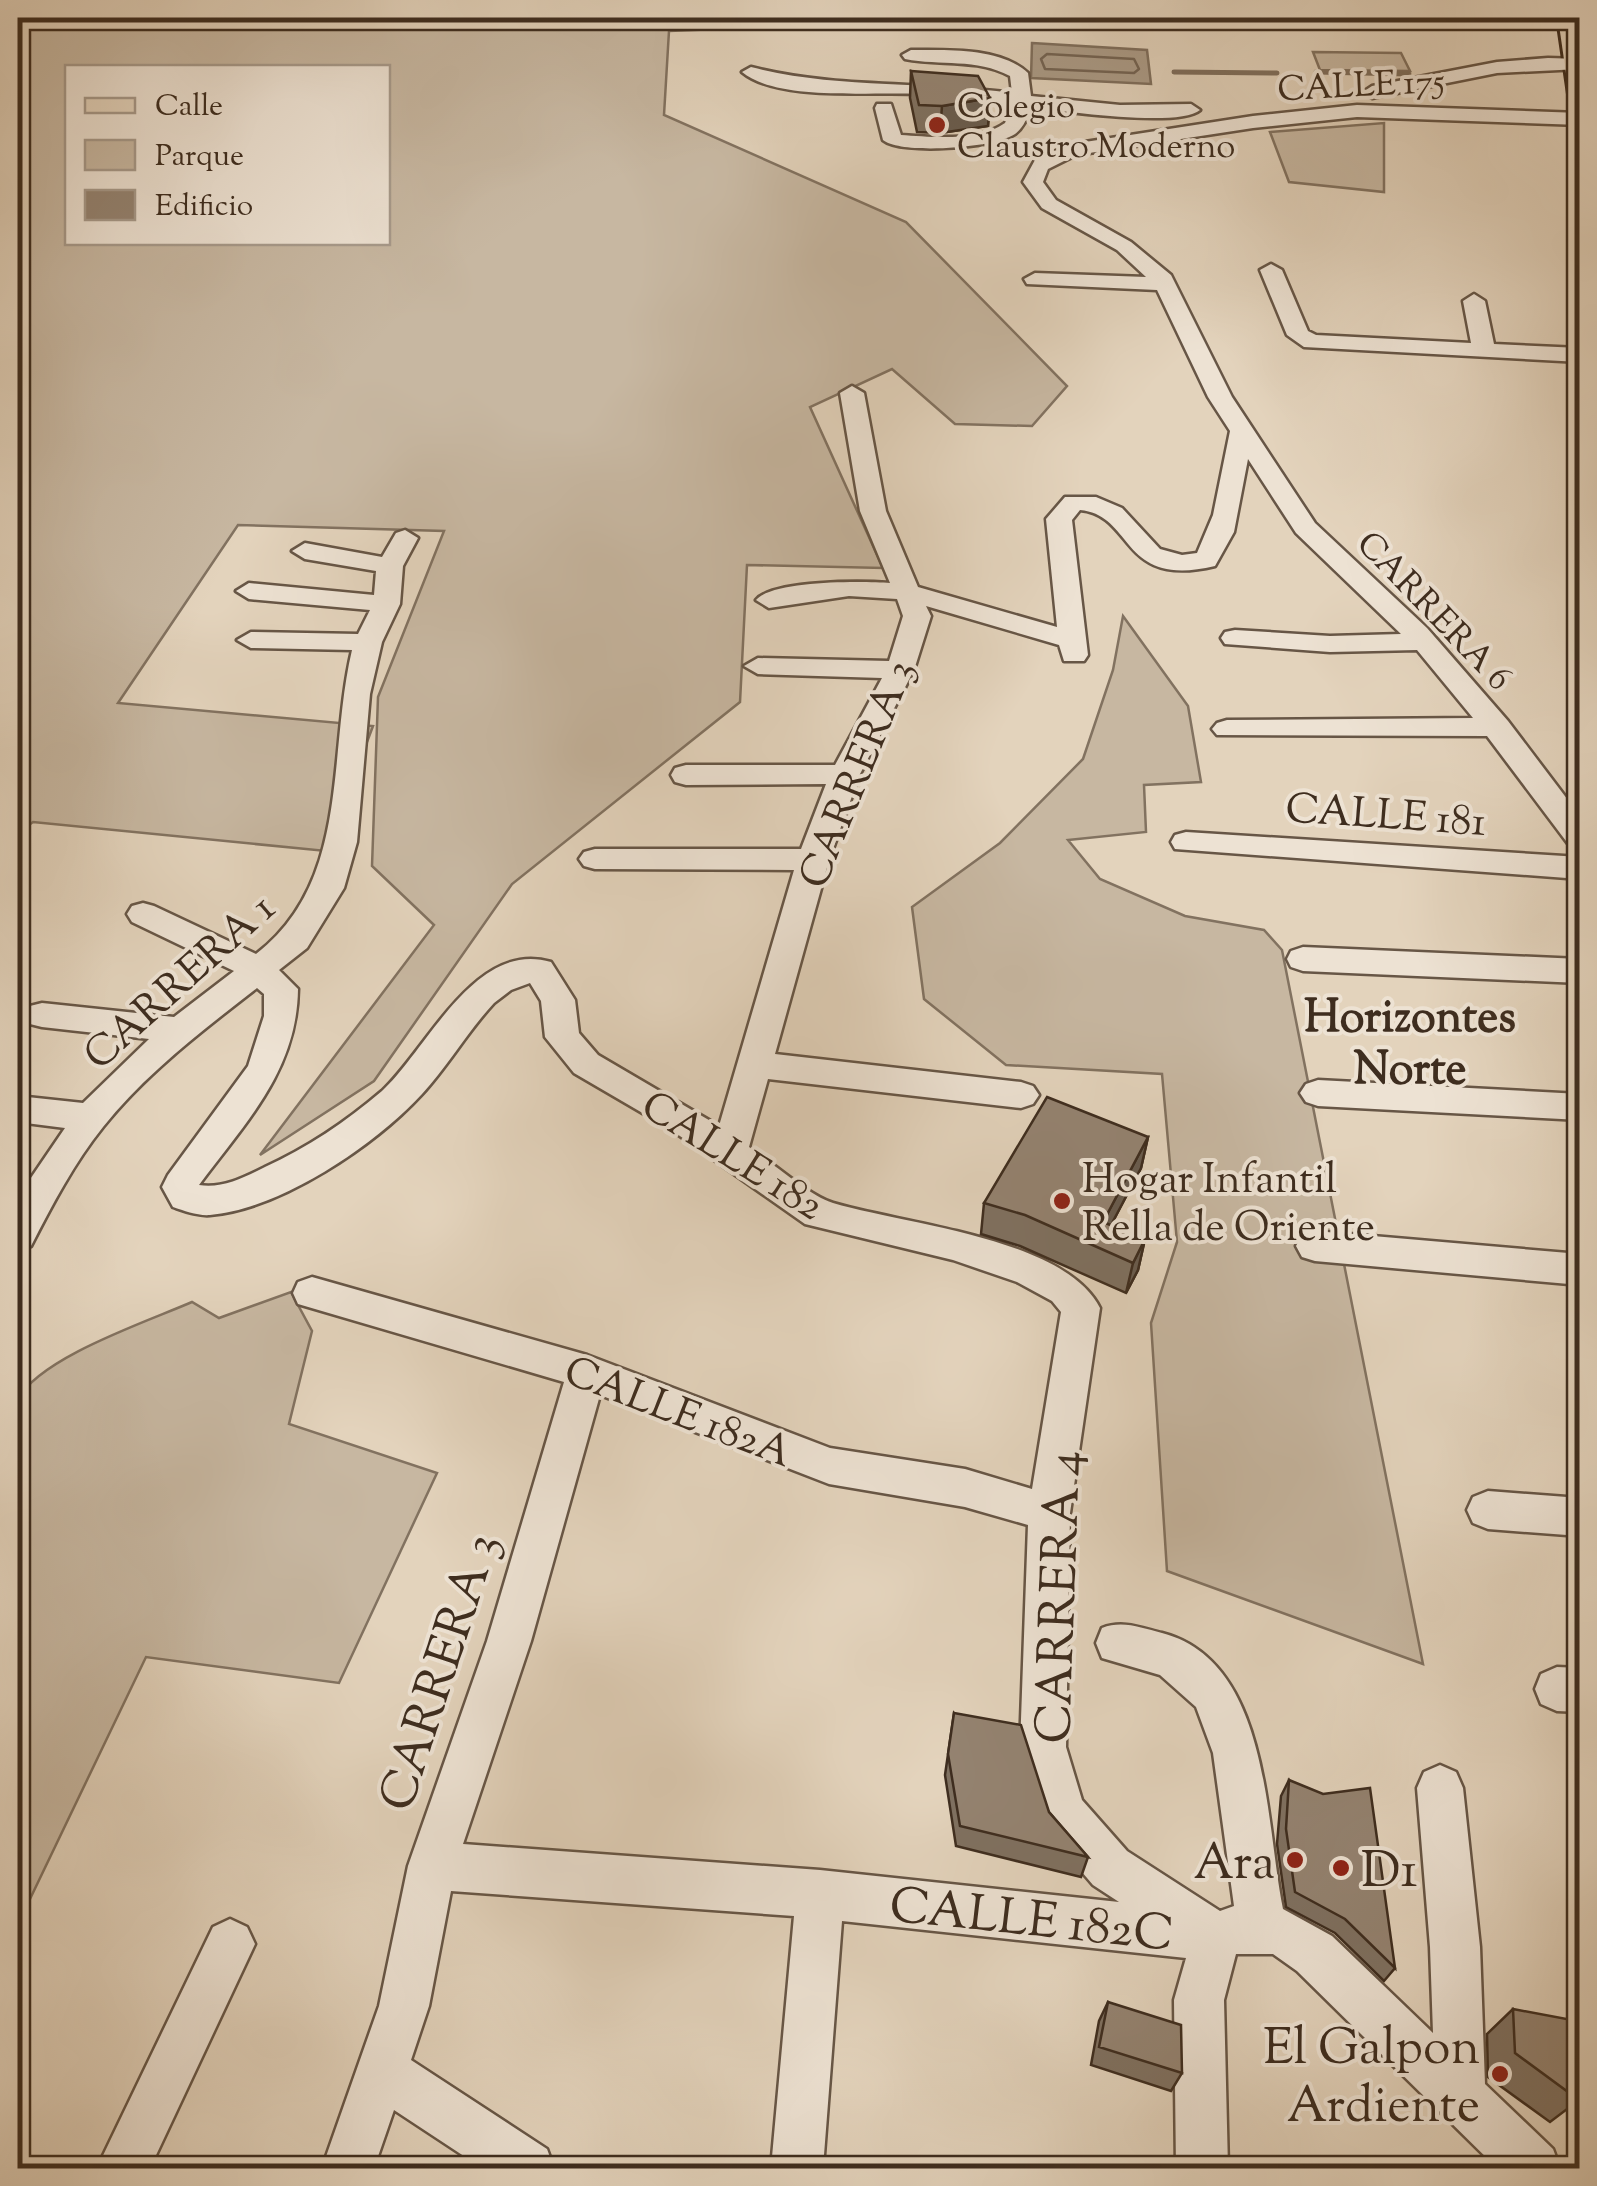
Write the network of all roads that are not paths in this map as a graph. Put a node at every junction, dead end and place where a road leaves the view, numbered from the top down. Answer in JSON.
{"nodes":[{"id":1,"x":1498,"y":18,"type":"edge"},
{"id":2,"x":1569,"y":20,"type":"edge"},
{"id":3,"x":912,"y":55,"type":"dead end"},
{"id":4,"x":1576,"y":64,"type":"junction"},
{"id":5,"x":751,"y":72,"type":"dead end"},
{"id":6,"x":1580,"y":94,"type":"edge"},
{"id":7,"x":1022,"y":102,"type":"junction"},
{"id":8,"x":884,"y":108,"type":"dead end"},
{"id":9,"x":1580,"y":119,"type":"edge"},
{"id":10,"x":1034,"y":172,"type":"joint"},
{"id":11,"x":1272,"y":270,"type":"dead end"},
{"id":12,"x":1035,"y":279,"type":"dead end"},
{"id":13,"x":1166,"y":284,"type":"junction"},
{"id":14,"x":1474,"y":300,"type":"dead end"},
{"id":15,"x":1484,"y":350,"type":"junction"},
{"id":16,"x":1580,"y":355,"type":"edge"},
{"id":17,"x":852,"y":393,"type":"dead end"},
{"id":18,"x":1242,"y":430,"type":"junction"},
{"id":19,"x":405,"y":538,"type":"dead end"},
{"id":20,"x":304,"y":551,"type":"dead end"},
{"id":21,"x":390,"y":566,"type":"junction"},
{"id":22,"x":250,"y":590,"type":"dead end"},
{"id":23,"x":907,"y":592,"type":"junction"},
{"id":24,"x":769,"y":600,"type":"dead end"},
{"id":25,"x":387,"y":604,"type":"junction"},
{"id":26,"x":1235,"y":638,"type":"dead end"},
{"id":27,"x":252,"y":640,"type":"dead end"},
{"id":28,"x":368,"y":642,"type":"junction"},
{"id":29,"x":1424,"y":642,"type":"junction"},
{"id":30,"x":758,"y":666,"type":"dead end"},
{"id":31,"x":900,"y":670,"type":"junction"},
{"id":32,"x":1498,"y":727,"type":"junction"},
{"id":33,"x":1227,"y":728,"type":"dead end"},
{"id":34,"x":845,"y":774,"type":"junction"},
{"id":35,"x":686,"y":775,"type":"dead end"},
{"id":36,"x":1580,"y":838,"type":"edge"},
{"id":37,"x":1186,"y":842,"type":"dead end"},
{"id":38,"x":595,"y":859,"type":"dead end"},
{"id":39,"x":812,"y":860,"type":"junction"},
{"id":40,"x":1580,"y":868,"type":"edge"},
{"id":41,"x":142,"y":914,"type":"dead end"},
{"id":42,"x":1303,"y":959,"type":"dead end"},
{"id":43,"x":259,"y":971,"type":"junction"},
{"id":44,"x":1580,"y":971,"type":"edge"},
{"id":45,"x":42,"y":1015,"type":"dead end"},
{"id":46,"x":180,"y":1030,"type":"junction"},
{"id":47,"x":756,"y":1065,"type":"junction"},
{"id":48,"x":1318,"y":1092,"type":"dead end"},
{"id":49,"x":1021,"y":1095,"type":"dead end"},
{"id":50,"x":1580,"y":1106,"type":"edge"},
{"id":51,"x":18,"y":1109,"type":"edge"},
{"id":52,"x":91,"y":1116,"type":"junction"},
{"id":53,"x":729,"y":1154,"type":"junction"},
{"id":54,"x":21,"y":1219,"type":"edge"},
{"id":55,"x":1314,"y":1246,"type":"dead end"},
{"id":56,"x":1580,"y":1270,"type":"edge"},
{"id":57,"x":312,"y":1293,"type":"dead end"},
{"id":58,"x":1082,"y":1308,"type":"joint"},
{"id":59,"x":587,"y":1372,"type":"junction"},
{"id":60,"x":1488,"y":1510,"type":"dead end"},
{"id":61,"x":1050,"y":1513,"type":"junction"},
{"id":62,"x":1580,"y":1518,"type":"edge"},
{"id":63,"x":1118,"y":1643,"type":"dead end"},
{"id":64,"x":1440,"y":1788,"type":"dead end"},
{"id":65,"x":432,"y":1866,"type":"junction"},
{"id":66,"x":820,"y":1894,"type":"junction"},
{"id":67,"x":1239,"y":1932,"type":"junction"},
{"id":68,"x":230,"y":1944,"type":"dead end"},
{"id":69,"x":380,"y":2070,"type":"junction"},
{"id":70,"x":1460,"y":2093,"type":"junction"},
{"id":71,"x":124,"y":2168,"type":"edge"},
{"id":72,"x":348,"y":2168,"type":"edge"},
{"id":73,"x":528,"y":2168,"type":"edge"},
{"id":74,"x":798,"y":2168,"type":"edge"},
{"id":75,"x":1202,"y":2168,"type":"edge"},
{"id":76,"x":1534,"y":2168,"type":"edge"}],
"edges":[{"from":1,"to":2,"type":"street"},
{"from":2,"to":4,"type":"main road"},
{"from":3,"to":7,"type":"street"},
{"from":4,"to":6,"type":"main road"},
{"from":4,"to":7,"type":"street"},
{"from":5,"to":7,"type":"street"},
{"from":7,"to":8,"type":"street"},
{"from":9,"to":10,"type":"street","name":"CALLE 175"},
{"from":10,"to":13,"type":"street","name":"CARRERA 6"},
{"from":11,"to":15,"type":"street"},
{"from":12,"to":13,"type":"street"},
{"from":13,"to":18,"type":"street","name":"CARRERA 6"},
{"from":14,"to":15,"type":"street"},
{"from":15,"to":16,"type":"street"},
{"from":17,"to":23,"type":"street","name":"CARRERA 3"},
{"from":18,"to":23,"type":"street"},
{"from":18,"to":29,"type":"street","name":"CARRERA 6"},
{"from":19,"to":21,"type":"street","name":"CARRERA 1"},
{"from":20,"to":21,"type":"street"},
{"from":21,"to":25,"type":"street","name":"CARRERA 1"},
{"from":22,"to":25,"type":"street"},
{"from":23,"to":24,"type":"street"},
{"from":23,"to":31,"type":"street","name":"CARRERA 3"},
{"from":25,"to":28,"type":"street","name":"CARRERA 1"},
{"from":26,"to":29,"type":"street"},
{"from":27,"to":28,"type":"street"},
{"from":28,"to":43,"type":"street","name":"CARRERA 1"},
{"from":29,"to":32,"type":"street","name":"CARRERA 6"},
{"from":30,"to":31,"type":"street"},
{"from":31,"to":34,"type":"street","name":"CARRERA 3"},
{"from":32,"to":33,"type":"street"},
{"from":32,"to":36,"type":"street","name":"CARRERA 6"},
{"from":34,"to":35,"type":"street"},
{"from":34,"to":39,"type":"street","name":"CARRERA 3"},
{"from":37,"to":40,"type":"street","name":"CALLE 181"},
{"from":38,"to":39,"type":"street"},
{"from":39,"to":47,"type":"street","name":"CARRERA 3"},
{"from":41,"to":43,"type":"street"},
{"from":42,"to":44,"type":"street"},
{"from":43,"to":46,"type":"street","name":"CARRERA 1"},
{"from":43,"to":53,"type":"street","name":"CALLE 182"},
{"from":45,"to":46,"type":"street"},
{"from":46,"to":52,"type":"street","name":"CARRERA 1"},
{"from":47,"to":49,"type":"street"},
{"from":47,"to":53,"type":"street","name":"CARRERA 3"},
{"from":48,"to":50,"type":"street"},
{"from":51,"to":52,"type":"street"},
{"from":52,"to":54,"type":"street","name":"CARRERA 1"},
{"from":53,"to":58,"type":"street","name":"CALLE 182"},
{"from":55,"to":56,"type":"street"},
{"from":57,"to":59,"type":"street","name":"CALLE 182A"},
{"from":58,"to":61,"type":"street","name":"CARRERA 4"},
{"from":59,"to":61,"type":"street","name":"CALLE 182A"},
{"from":59,"to":65,"type":"street","name":"CARRERA 3"},
{"from":60,"to":62,"type":"street"},
{"from":61,"to":67,"type":"street","name":"CARRERA 4"},
{"from":63,"to":67,"type":"street"},
{"from":64,"to":70,"type":"street"},
{"from":65,"to":66,"type":"street","name":"CALLE 182C"},
{"from":65,"to":69,"type":"street","name":"CARRERA 3"},
{"from":66,"to":67,"type":"street","name":"CALLE 182C"},
{"from":66,"to":74,"type":"street"},
{"from":67,"to":70,"type":"street","name":"CALLE 182C"},
{"from":67,"to":75,"type":"street"},
{"from":68,"to":71,"type":"street"},
{"from":69,"to":72,"type":"street","name":"CARRERA 3"},
{"from":69,"to":73,"type":"street"},
{"from":70,"to":76,"type":"street","name":"CALLE 182C"}]}
